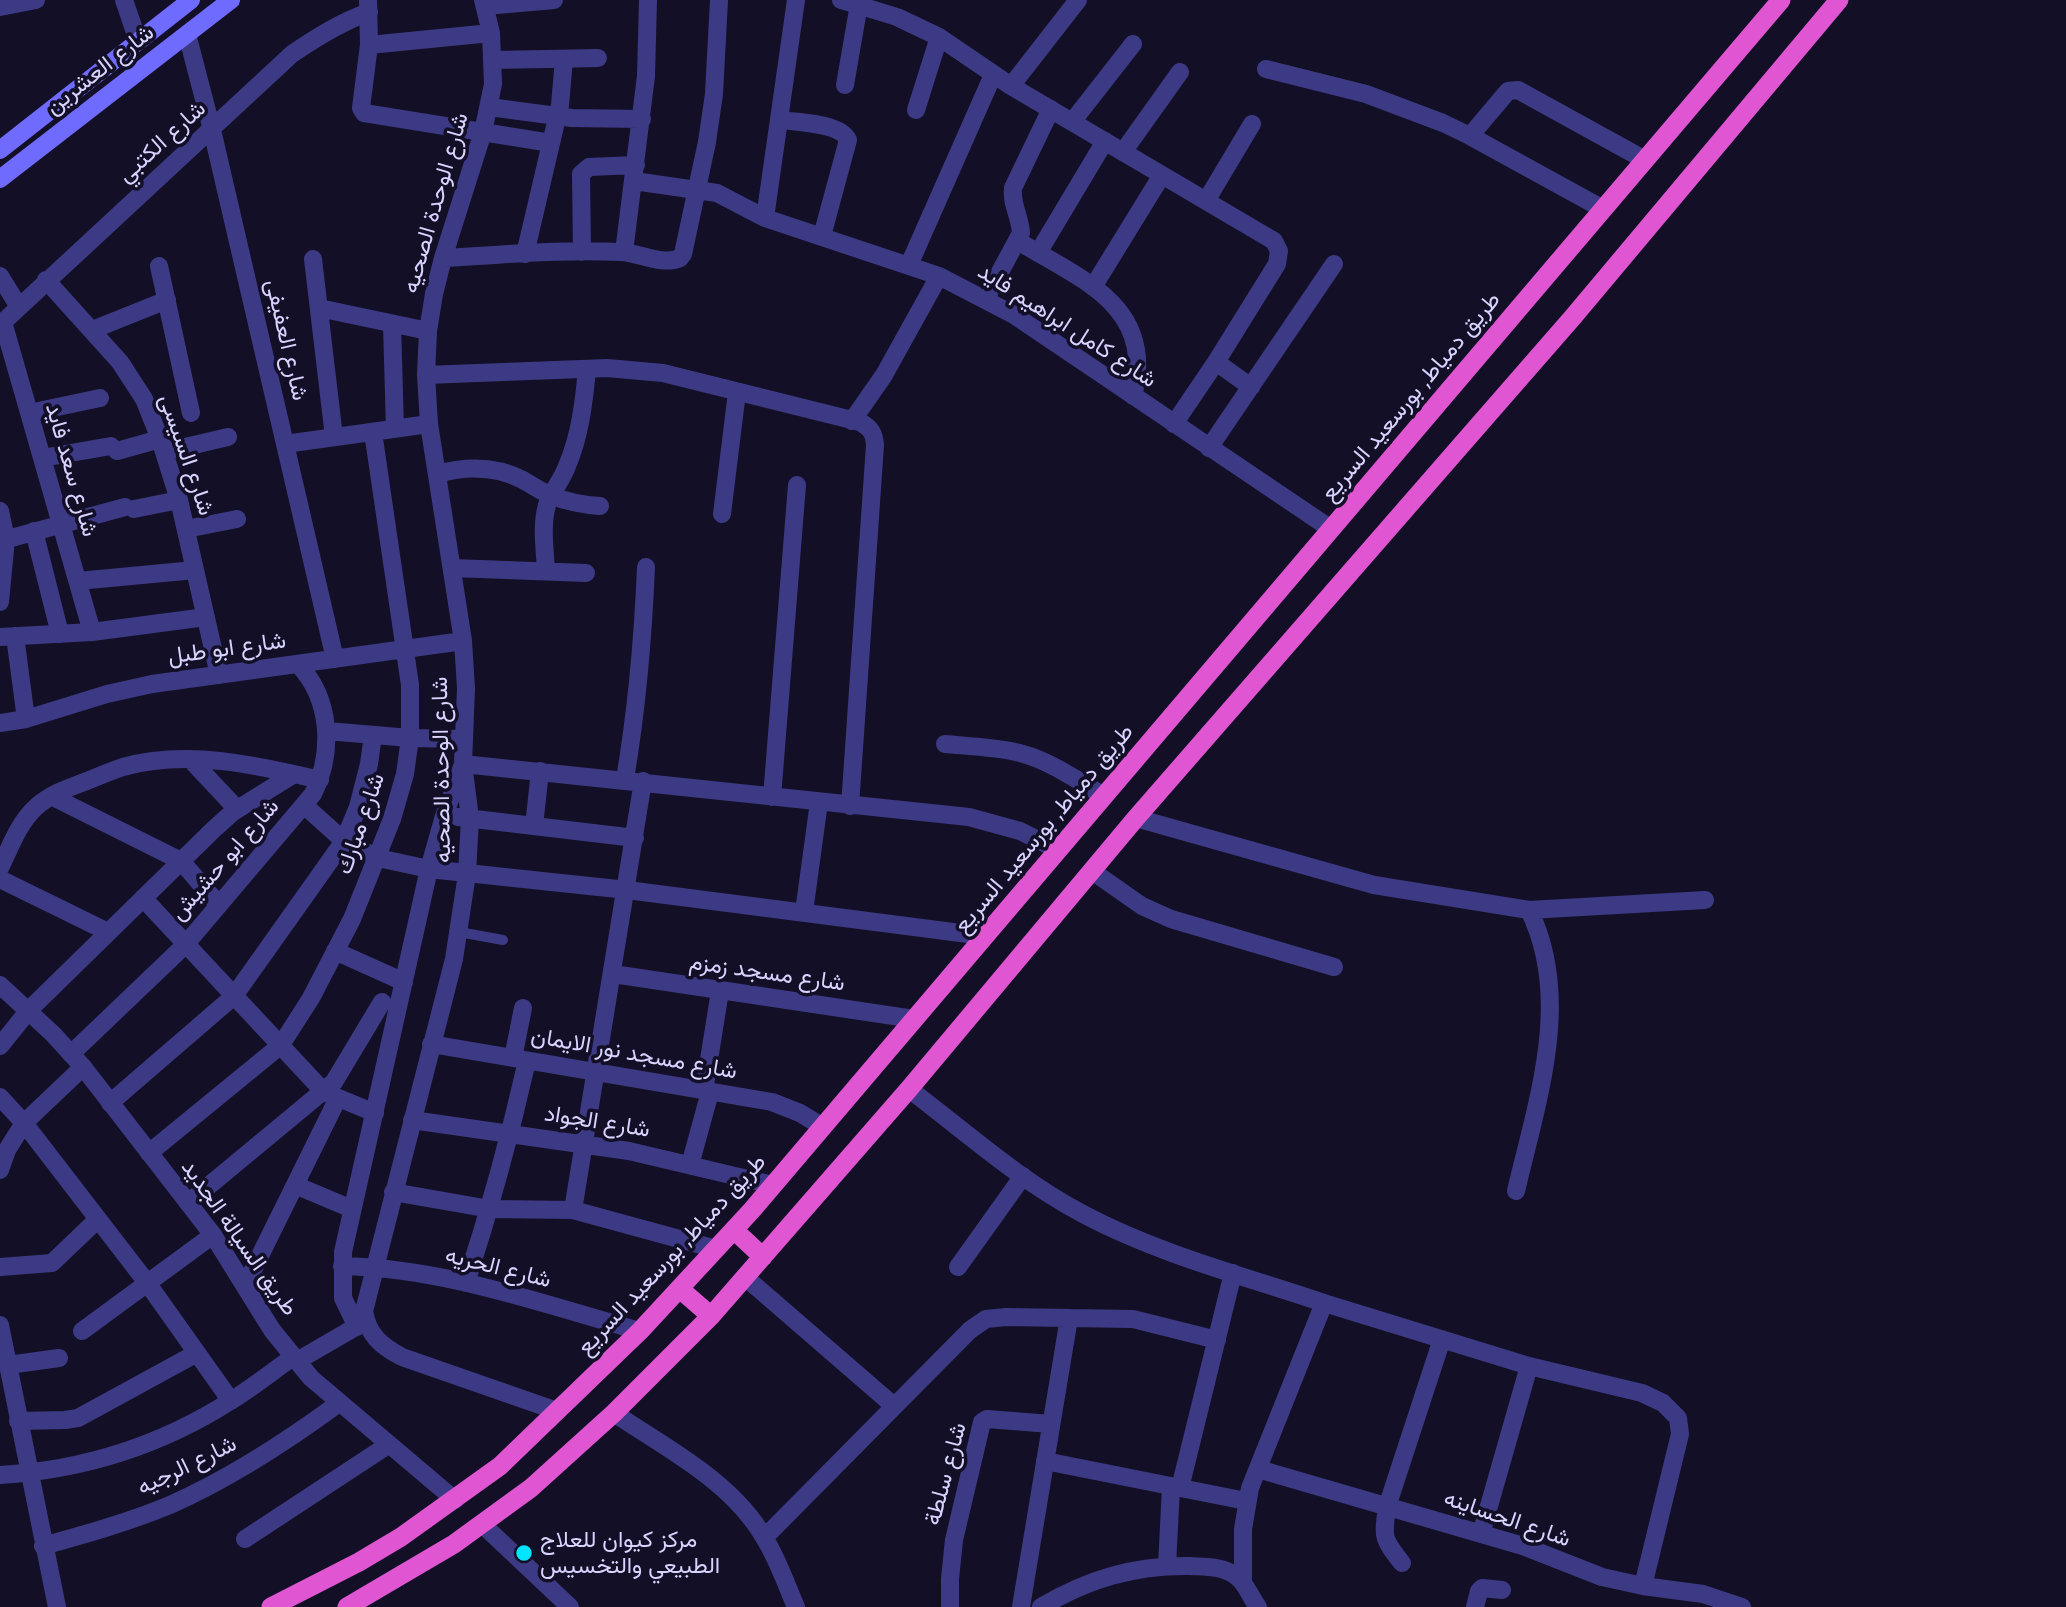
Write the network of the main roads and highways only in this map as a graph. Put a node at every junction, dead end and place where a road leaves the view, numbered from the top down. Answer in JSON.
{"nodes":[{"id":1,"x":191,"y":0,"type":"edge"},
{"id":2,"x":231,"y":0,"type":"edge"},
{"id":3,"x":1781,"y":0,"type":"edge"},
{"id":4,"x":1839,"y":0,"type":"edge"},
{"id":5,"x":74,"y":93,"type":"junction"},
{"id":6,"x":87,"y":111,"type":"junction"},
{"id":7,"x":0,"y":150,"type":"edge"},
{"id":8,"x":0,"y":179,"type":"edge"},
{"id":9,"x":734,"y":1230,"type":"junction"},
{"id":10,"x":763,"y":1257,"type":"junction"},
{"id":11,"x":680,"y":1289,"type":"junction"},
{"id":12,"x":710,"y":1316,"type":"junction"},
{"id":13,"x":271,"y":1607,"type":"edge"},
{"id":14,"x":347,"y":1607,"type":"edge"}],
"edges":[{"from":1,"to":5,"type":"main road","name":"شارع العشرين"},
{"from":2,"to":6,"type":"main road","name":"شارع العشرين"},
{"from":3,"to":9,"type":"highway","name":"طريق دمياط, بورسعيد السريع"},
{"from":4,"to":10,"type":"highway"},
{"from":5,"to":6,"type":"main road"},
{"from":5,"to":7,"type":"main road","name":"شارع العشرين"},
{"from":6,"to":8,"type":"main road","name":"شارع العشرين"},
{"from":9,"to":10,"type":"highway"},
{"from":9,"to":11,"type":"highway","name":"طريق دمياط, بورسعيد السريع"},
{"from":10,"to":12,"type":"highway"},
{"from":11,"to":12,"type":"highway"},
{"from":11,"to":13,"type":"highway","name":"طريق دمياط, بورسعيد السريع"},
{"from":12,"to":14,"type":"highway"}]}
